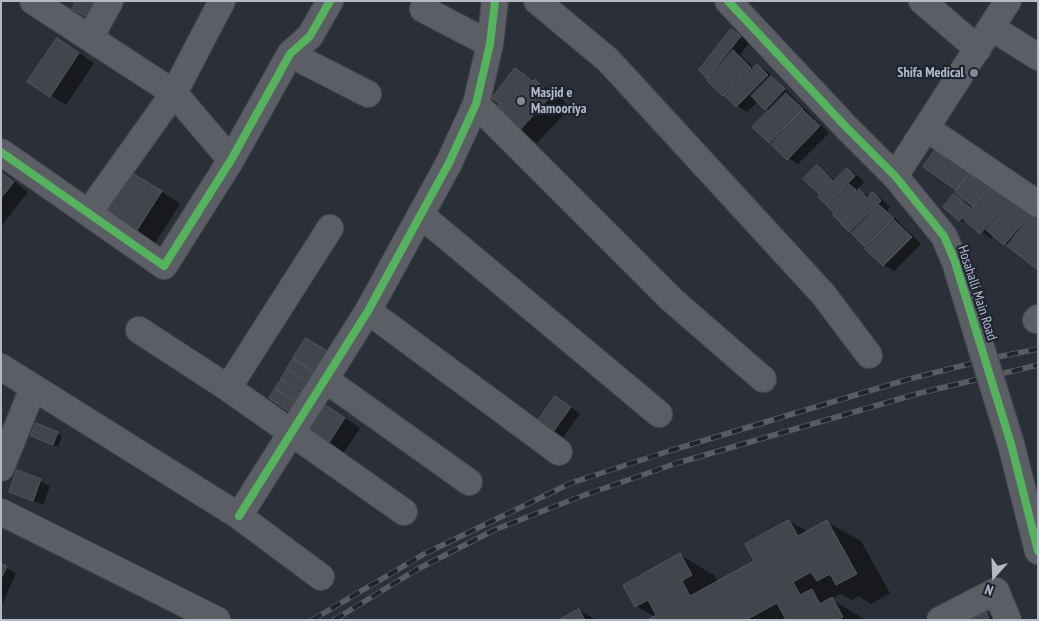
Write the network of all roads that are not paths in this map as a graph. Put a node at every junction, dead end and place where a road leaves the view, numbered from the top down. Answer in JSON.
{"nodes":[{"id":1,"x":33,"y":1,"type":"edge"},
{"id":2,"x":110,"y":1,"type":"edge"},
{"id":3,"x":222,"y":1,"type":"edge"},
{"id":4,"x":330,"y":1,"type":"edge"},
{"id":5,"x":495,"y":1,"type":"edge"},
{"id":6,"x":537,"y":1,"type":"edge"},
{"id":7,"x":728,"y":1,"type":"edge"},
{"id":8,"x":922,"y":1,"type":"edge"},
{"id":9,"x":1008,"y":1,"type":"edge"},
{"id":10,"x":423,"y":9,"type":"dead end"},
{"id":11,"x":90,"y":38,"type":"junction"},
{"id":12,"x":985,"y":38,"type":"junction"},
{"id":13,"x":490,"y":44,"type":"junction"},
{"id":14,"x":290,"y":54,"type":"junction"},
{"id":15,"x":1038,"y":57,"type":"edge"},
{"id":16,"x":174,"y":93,"type":"junction"},
{"id":17,"x":368,"y":94,"type":"dead end"},
{"id":18,"x":476,"y":104,"type":"junction"},
{"id":19,"x":926,"y":128,"type":"junction"},
{"id":20,"x":1,"y":152,"type":"edge"},
{"id":21,"x":231,"y":160,"type":"junction"},
{"id":22,"x":895,"y":176,"type":"junction"},
{"id":23,"x":1038,"y":204,"type":"edge"},
{"id":24,"x":89,"y":212,"type":"junction"},
{"id":25,"x":422,"y":216,"type":"junction"},
{"id":26,"x":330,"y":228,"type":"dead end"},
{"id":27,"x":368,"y":311,"type":"junction"},
{"id":28,"x":139,"y":330,"type":"dead end"},
{"id":29,"x":869,"y":355,"type":"dead end"},
{"id":30,"x":1,"y":367,"type":"edge"},
{"id":31,"x":763,"y":379,"type":"dead end"},
{"id":32,"x":326,"y":380,"type":"junction"},
{"id":33,"x":34,"y":388,"type":"junction"},
{"id":34,"x":228,"y":388,"type":"junction"},
{"id":35,"x":659,"y":414,"type":"dead end"},
{"id":36,"x":292,"y":435,"type":"junction"},
{"id":37,"x":559,"y":452,"type":"dead end"},
{"id":38,"x":1,"y":468,"type":"edge"},
{"id":39,"x":469,"y":482,"type":"dead end"},
{"id":40,"x":1,"y":512,"type":"edge"},
{"id":41,"x":404,"y":512,"type":"dead end"},
{"id":42,"x":239,"y":516,"type":"junction"},
{"id":43,"x":1038,"y":551,"type":"edge"},
{"id":44,"x":321,"y":577,"type":"dead end"},
{"id":45,"x":217,"y":620,"type":"edge"},
{"id":46,"x":940,"y":620,"type":"edge"},
{"id":47,"x":1008,"y":620,"type":"edge"}],
"edges":[{"from":1,"to":11,"type":"street"},
{"from":2,"to":11,"type":"street"},
{"from":3,"to":16,"type":"street"},
{"from":4,"to":14,"type":"street"},
{"from":5,"to":13,"type":"street"},
{"from":6,"to":29,"type":"street"},
{"from":7,"to":22,"type":"street","name":"Hosahalli Main Road"},
{"from":8,"to":12,"type":"street"},
{"from":9,"to":12,"type":"street"},
{"from":10,"to":13,"type":"street"},
{"from":11,"to":16,"type":"street"},
{"from":12,"to":15,"type":"street"},
{"from":12,"to":19,"type":"street"},
{"from":13,"to":18,"type":"street"},
{"from":14,"to":17,"type":"street"},
{"from":14,"to":21,"type":"street"},
{"from":16,"to":21,"type":"street"},
{"from":16,"to":24,"type":"street"},
{"from":18,"to":25,"type":"street"},
{"from":18,"to":31,"type":"street"},
{"from":19,"to":22,"type":"street"},
{"from":19,"to":23,"type":"street"},
{"from":20,"to":24,"type":"street"},
{"from":21,"to":24,"type":"street"},
{"from":22,"to":43,"type":"street","name":"Hosahalli Main Road","bridge":true},
{"from":25,"to":27,"type":"street"},
{"from":25,"to":35,"type":"street"},
{"from":26,"to":34,"type":"street"},
{"from":27,"to":32,"type":"street"},
{"from":27,"to":37,"type":"street"},
{"from":28,"to":34,"type":"street"},
{"from":30,"to":33,"type":"street"},
{"from":32,"to":36,"type":"street"},
{"from":32,"to":39,"type":"street"},
{"from":33,"to":38,"type":"street"},
{"from":33,"to":42,"type":"street"},
{"from":34,"to":36,"type":"street"},
{"from":36,"to":41,"type":"street"},
{"from":36,"to":42,"type":"street"},
{"from":40,"to":45,"type":"street"},
{"from":42,"to":44,"type":"street"},
{"from":46,"to":47,"type":"street"}]}
